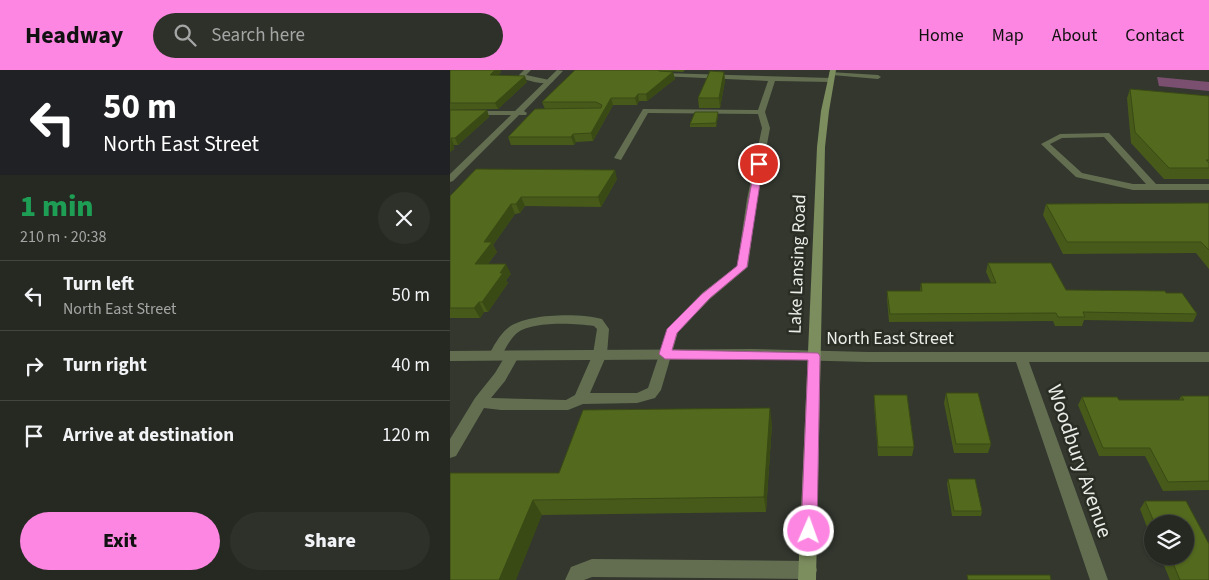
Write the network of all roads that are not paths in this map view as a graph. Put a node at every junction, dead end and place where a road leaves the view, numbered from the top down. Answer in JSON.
{"nodes":[{"id":1,"x":528,"y":70,"type":"edge"},
{"id":2,"x":560,"y":71,"type":"edge"},
{"id":3,"x":832,"y":74,"type":"edge"},
{"id":4,"x":662,"y":75,"type":"edge"},
{"id":5,"x":878,"y":76,"type":"dead end"},
{"id":6,"x":550,"y":80,"type":"junction"},
{"id":7,"x":772,"y":80,"type":"junction"},
{"id":8,"x":762,"y":112,"type":"junction"},
{"id":9,"x":450,"y":113,"type":"edge"},
{"id":10,"x":518,"y":113,"type":"junction"},
{"id":11,"x":531,"y":113,"type":"edge"},
{"id":12,"x":618,"y":158,"type":"dead end"},
{"id":13,"x":450,"y":179,"type":"edge"},
{"id":14,"x":1154,"y":187,"type":"junction"},
{"id":15,"x":1209,"y":187,"type":"edge"},
{"id":16,"x":600,"y":354,"type":"junction"},
{"id":17,"x":665,"y":354,"type":"junction"},
{"id":18,"x":450,"y":356,"type":"edge"},
{"id":19,"x":494,"y":356,"type":"junction"},
{"id":20,"x":512,"y":356,"type":"junction"},
{"id":21,"x":814,"y":356,"type":"junction"},
{"id":22,"x":1021,"y":356,"type":"junction"},
{"id":23,"x":1209,"y":357,"type":"edge"},
{"id":24,"x":581,"y":400,"type":"junction"},
{"id":25,"x":480,"y":402,"type":"junction"},
{"id":26,"x":450,"y":452,"type":"edge"},
{"id":27,"x":807,"y":575,"type":"edge"},
{"id":28,"x":574,"y":580,"type":"edge"},
{"id":29,"x":1099,"y":580,"type":"edge"}],
"edges":[{"from":1,"to":6,"type":"street"},
{"from":2,"to":6,"type":"street"},
{"from":3,"to":5,"type":"street"},
{"from":3,"to":7,"type":"street"},
{"from":3,"to":21,"type":"main road","name":"Lake Lansing Road"},
{"from":4,"to":7,"type":"street"},
{"from":6,"to":10,"type":"street"},
{"from":7,"to":8,"type":"street"},
{"from":8,"to":12,"type":"street"},
{"from":8,"to":17,"type":"street"},
{"from":9,"to":10,"type":"street"},
{"from":10,"to":11,"type":"street"},
{"from":10,"to":13,"type":"street"},
{"from":14,"to":14,"type":"street"},
{"from":14,"to":15,"type":"street"},
{"from":16,"to":17,"type":"street","name":"North East Street"},
{"from":16,"to":19,"type":"street"},
{"from":16,"to":20,"type":"street","name":"North East Street"},
{"from":16,"to":24,"type":"street"},
{"from":17,"to":21,"type":"street","name":"North East Street"},
{"from":17,"to":24,"type":"street"},
{"from":18,"to":19,"type":"street","name":"North East Street"},
{"from":19,"to":20,"type":"street","name":"North East Street"},
{"from":20,"to":25,"type":"street"},
{"from":21,"to":22,"type":"street","name":"North East Street"},
{"from":21,"to":27,"type":"main road","name":"Lake Lansing Road"},
{"from":22,"to":23,"type":"street","name":"North East Street"},
{"from":22,"to":29,"type":"street","name":"Woodbury Avenue"},
{"from":24,"to":25,"type":"street"},
{"from":25,"to":26,"type":"street"},
{"from":27,"to":28,"type":"street"}]}
